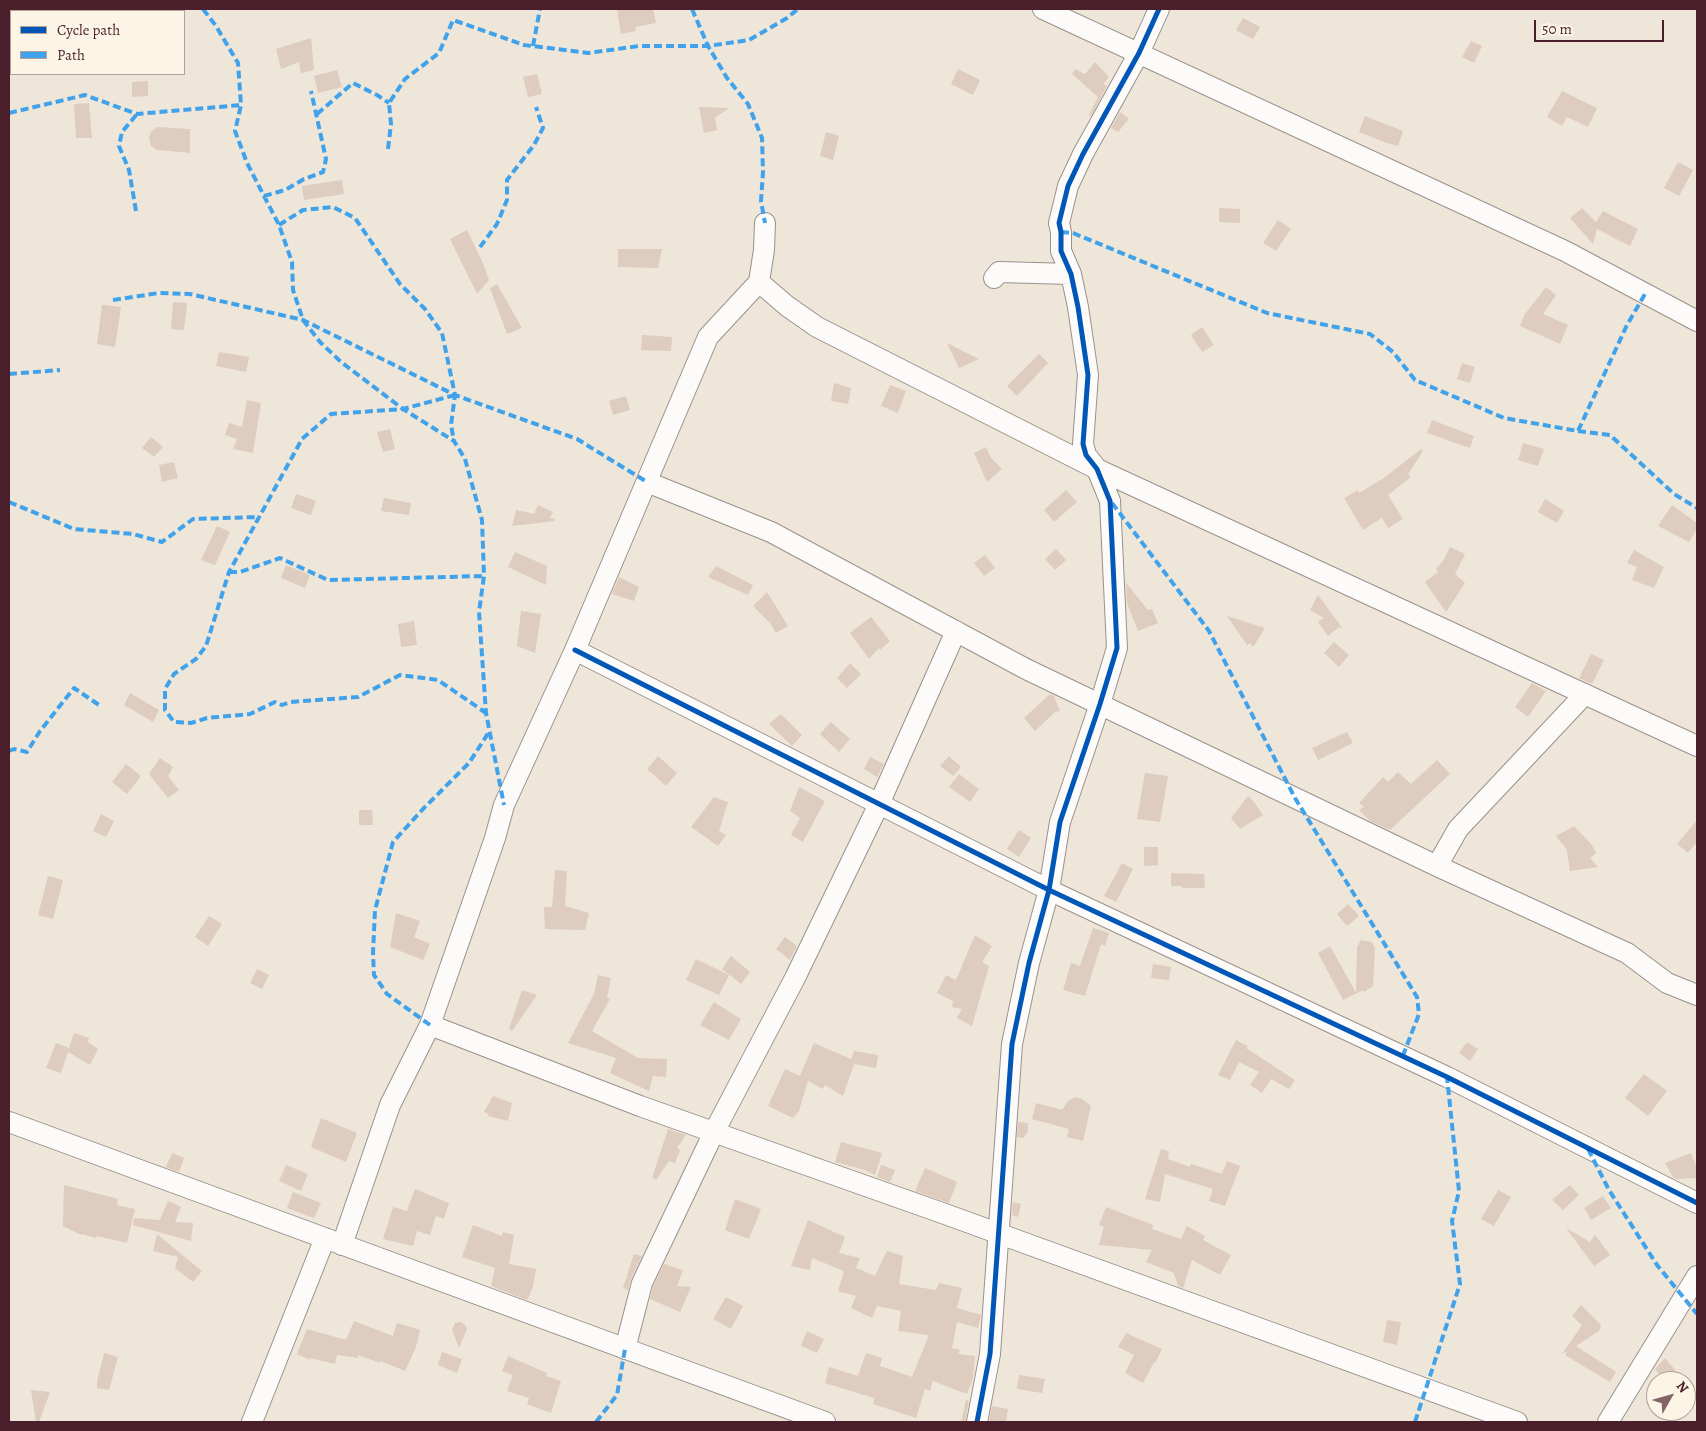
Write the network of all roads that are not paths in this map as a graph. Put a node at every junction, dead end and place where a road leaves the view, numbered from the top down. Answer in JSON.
{"nodes":[{"id":1,"x":1043,"y":9,"type":"edge"},
{"id":2,"x":1159,"y":9,"type":"edge"},
{"id":3,"x":1139,"y":53,"type":"junction"},
{"id":4,"x":765,"y":223,"type":"dead end"},
{"id":5,"x":1071,"y":274,"type":"junction"},
{"id":6,"x":994,"y":278,"type":"dead end"},
{"id":7,"x":759,"y":282,"type":"junction"},
{"id":8,"x":1697,"y":321,"type":"edge"},
{"id":9,"x":1097,"y":469,"type":"junction"},
{"id":10,"x":647,"y":482,"type":"junction"},
{"id":11,"x":956,"y":631,"type":"junction"},
{"id":12,"x":575,"y":650,"type":"junction"},
{"id":13,"x":1586,"y":694,"type":"junction"},
{"id":14,"x":1100,"y":704,"type":"junction"},
{"id":15,"x":1697,"y":746,"type":"edge"},
{"id":16,"x":879,"y":804,"type":"junction"},
{"id":17,"x":1437,"y":866,"type":"junction"},
{"id":18,"x":1049,"y":890,"type":"junction"},
{"id":19,"x":1697,"y":995,"type":"edge"},
{"id":20,"x":430,"y":1025,"type":"junction"},
{"id":21,"x":9,"y":1122,"type":"edge"},
{"id":22,"x":714,"y":1132,"type":"junction"},
{"id":23,"x":1697,"y":1204,"type":"edge"},
{"id":24,"x":997,"y":1232,"type":"junction"},
{"id":25,"x":333,"y":1242,"type":"junction"},
{"id":26,"x":1697,"y":1276,"type":"edge"},
{"id":27,"x":625,"y":1349,"type":"junction"},
{"id":28,"x":252,"y":1422,"type":"edge"},
{"id":29,"x":824,"y":1422,"type":"edge"},
{"id":30,"x":977,"y":1422,"type":"edge"},
{"id":31,"x":1516,"y":1422,"type":"edge"},
{"id":32,"x":1608,"y":1422,"type":"edge"}],
"edges":[{"from":1,"to":3,"type":"street"},
{"from":2,"to":3,"type":"street"},
{"from":3,"to":5,"type":"street"},
{"from":3,"to":8,"type":"street"},
{"from":4,"to":7,"type":"street"},
{"from":5,"to":6,"type":"street"},
{"from":5,"to":9,"type":"street"},
{"from":7,"to":9,"type":"street"},
{"from":7,"to":10,"type":"street"},
{"from":9,"to":13,"type":"street"},
{"from":9,"to":14,"type":"street"},
{"from":10,"to":11,"type":"street"},
{"from":10,"to":12,"type":"street"},
{"from":11,"to":14,"type":"street"},
{"from":11,"to":16,"type":"street"},
{"from":12,"to":16,"type":"street"},
{"from":12,"to":20,"type":"street"},
{"from":13,"to":15,"type":"street"},
{"from":13,"to":17,"type":"street"},
{"from":14,"to":17,"type":"street"},
{"from":14,"to":18,"type":"street"},
{"from":16,"to":18,"type":"street"},
{"from":16,"to":22,"type":"street"},
{"from":17,"to":19,"type":"street"},
{"from":18,"to":23,"type":"street"},
{"from":18,"to":24,"type":"street"},
{"from":20,"to":22,"type":"street"},
{"from":20,"to":25,"type":"street"},
{"from":21,"to":25,"type":"street"},
{"from":22,"to":24,"type":"street"},
{"from":22,"to":27,"type":"street"},
{"from":24,"to":30,"type":"street"},
{"from":24,"to":31,"type":"street"},
{"from":25,"to":27,"type":"street"},
{"from":25,"to":28,"type":"street"},
{"from":26,"to":32,"type":"street"},
{"from":27,"to":29,"type":"street"}]}
